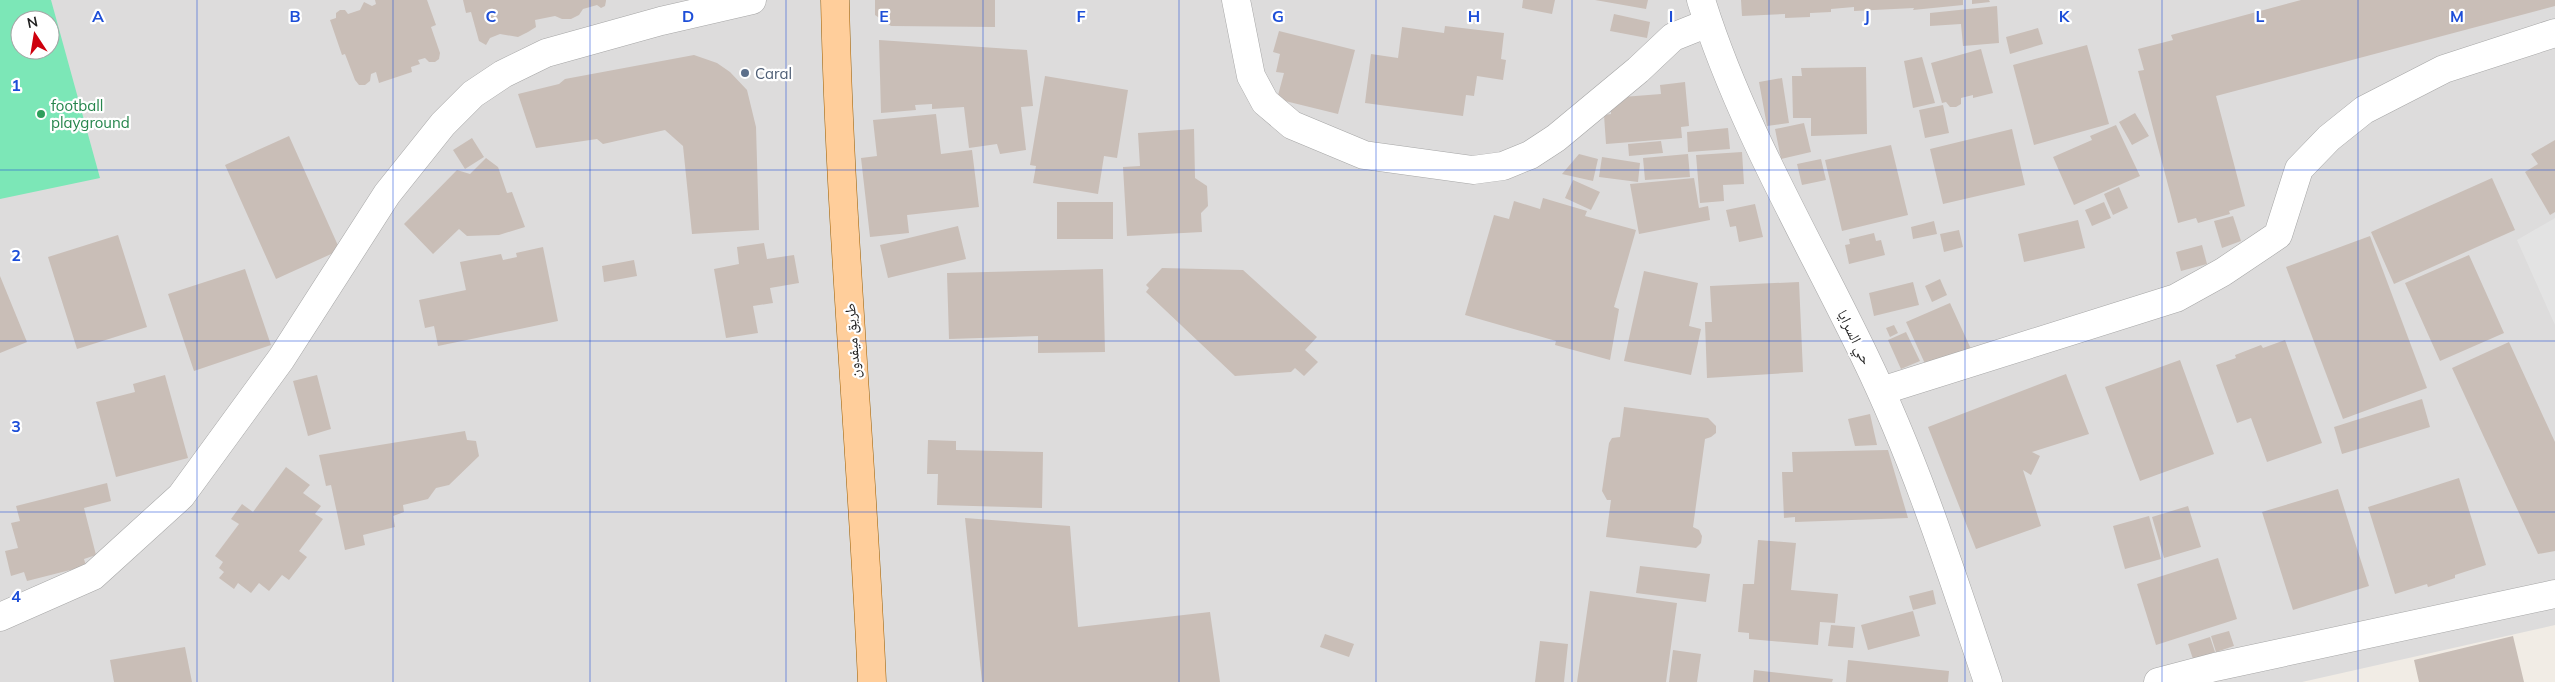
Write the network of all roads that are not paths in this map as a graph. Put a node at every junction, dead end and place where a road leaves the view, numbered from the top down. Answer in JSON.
{"nodes":[{"id":1,"x":752,"y":0,"type":"edge"},
{"id":2,"x":835,"y":0,"type":"edge"},
{"id":3,"x":1236,"y":0,"type":"edge"},
{"id":4,"x":1704,"y":11,"type":"edge"},
{"id":5,"x":2555,"y":33,"type":"edge"},
{"id":6,"x":1880,"y":392,"type":"junction"},
{"id":7,"x":2555,"y":594,"type":"edge"},
{"id":8,"x":0,"y":617,"type":"edge"},
{"id":9,"x":872,"y":682,"type":"edge"},
{"id":10,"x":1988,"y":682,"type":"edge"},
{"id":11,"x":2158,"y":682,"type":"edge"}],
"edges":[{"from":1,"to":8,"type":"street"},
{"from":2,"to":9,"type":"main road","name":"طريق ميفدون"},
{"from":3,"to":4,"type":"street"},
{"from":4,"to":6,"type":"street","name":"حي السرايا"},
{"from":5,"to":6,"type":"street"},
{"from":6,"to":10,"type":"street","name":"حي السرايا"},
{"from":7,"to":11,"type":"street"}]}
